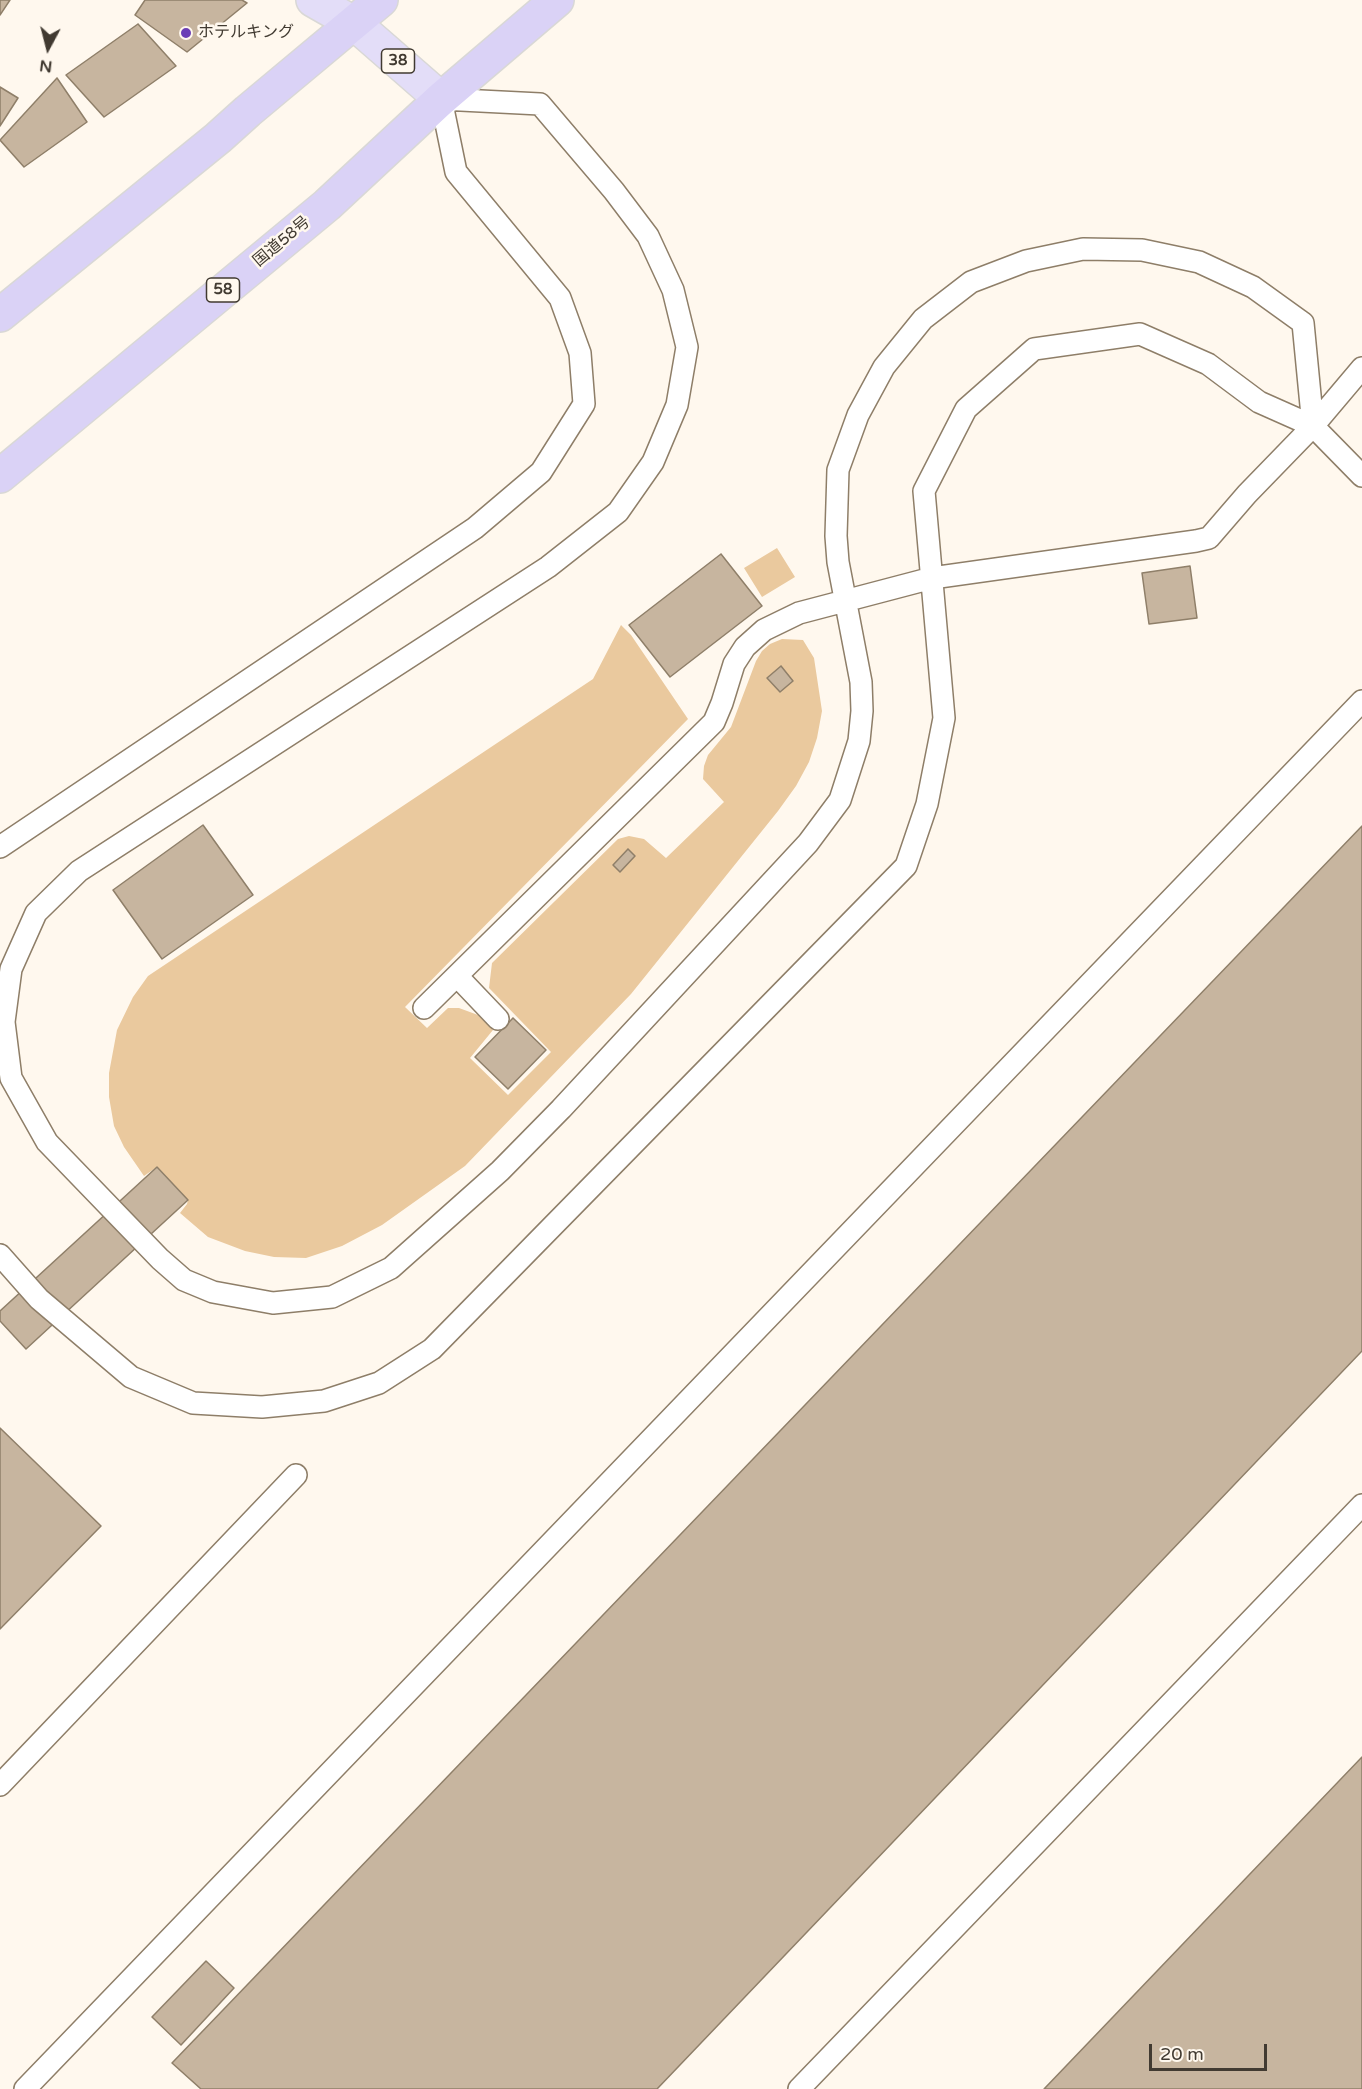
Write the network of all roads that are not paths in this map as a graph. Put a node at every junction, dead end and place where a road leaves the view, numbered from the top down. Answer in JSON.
{"nodes":[{"id":1,"x":313,"y":0,"type":"edge"},
{"id":2,"x":381,"y":0,"type":"edge"},
{"id":3,"x":556,"y":0,"type":"edge"},
{"id":4,"x":355,"y":24,"type":"junction"},
{"id":5,"x":441,"y":99,"type":"junction"},
{"id":6,"x":0,"y":315,"type":"edge"},
{"id":7,"x":1362,"y":369,"type":"edge"},
{"id":8,"x":1313,"y":426,"type":"junction"},
{"id":9,"x":0,"y":476,"type":"edge"},
{"id":10,"x":1362,"y":476,"type":"edge"},
{"id":11,"x":932,"y":578,"type":"junction"},
{"id":12,"x":845,"y":602,"type":"junction"},
{"id":13,"x":1362,"y":701,"type":"edge"},
{"id":14,"x":0,"y":847,"type":"edge"},
{"id":15,"x":457,"y":976,"type":"junction"},
{"id":16,"x":424,"y":1008,"type":"dead end"},
{"id":17,"x":498,"y":1019,"type":"dead end"},
{"id":18,"x":0,"y":1255,"type":"edge"},
{"id":19,"x":296,"y":1475,"type":"dead end"},
{"id":20,"x":1362,"y":1505,"type":"edge"},
{"id":21,"x":0,"y":1785,"type":"edge"},
{"id":22,"x":25,"y":2089,"type":"edge"},
{"id":23,"x":799,"y":2089,"type":"edge"}],
"edges":[{"from":1,"to":4,"type":"main road","number":"38"},
{"from":2,"to":4,"type":"highway"},
{"from":3,"to":5,"type":"highway","name":"国道58号","number":"58"},
{"from":4,"to":5,"type":"main road","number":"38"},
{"from":4,"to":6,"type":"highway"},
{"from":5,"to":9,"type":"highway","name":"国道58号","number":"58"},
{"from":5,"to":12,"type":"lane"},
{"from":5,"to":14,"type":"lane"},
{"from":7,"to":8,"type":"lane"},
{"from":8,"to":10,"type":"lane"},
{"from":8,"to":11,"type":"lane"},
{"from":8,"to":11,"type":"lane"},
{"from":8,"to":12,"type":"lane"},
{"from":11,"to":12,"type":"lane"},
{"from":11,"to":18,"type":"lane"},
{"from":12,"to":15,"type":"lane"},
{"from":13,"to":22,"type":"lane"},
{"from":15,"to":16,"type":"lane"},
{"from":15,"to":17,"type":"lane"},
{"from":19,"to":21,"type":"lane"},
{"from":20,"to":23,"type":"lane"}]}
